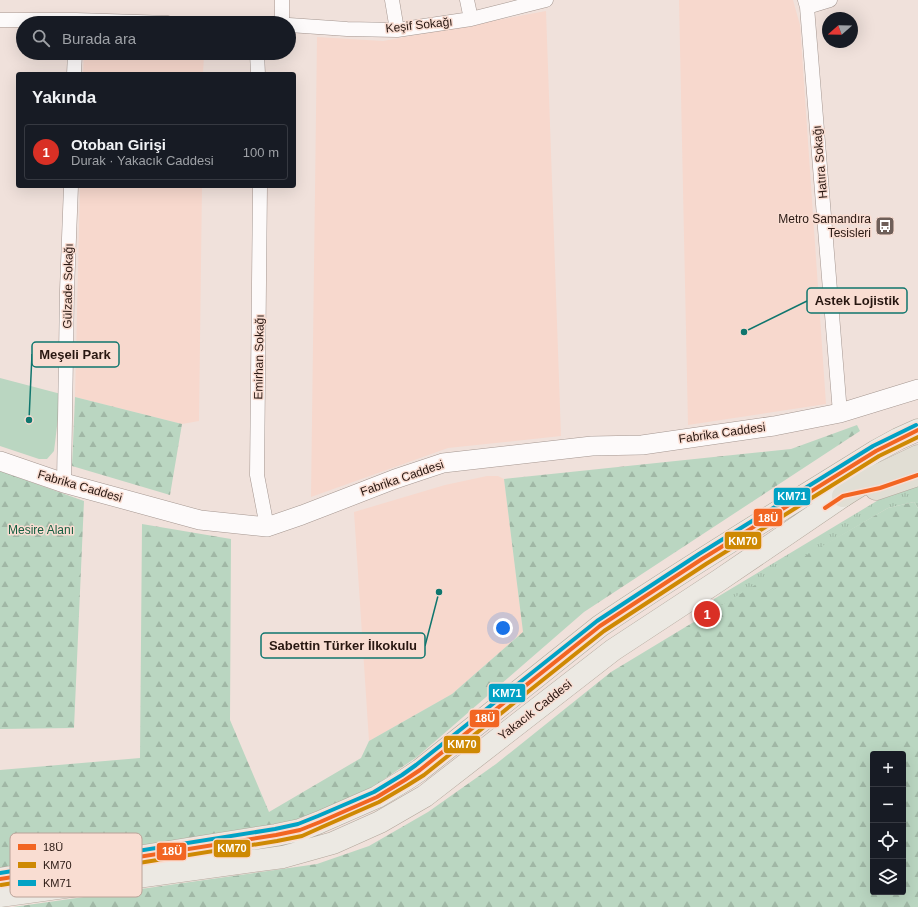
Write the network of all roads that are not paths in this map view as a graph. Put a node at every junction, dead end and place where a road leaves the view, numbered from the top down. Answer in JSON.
{"nodes":[{"id":1,"x":282,"y":0,"type":"edge"},
{"id":2,"x":392,"y":0,"type":"edge"},
{"id":3,"x":467,"y":0,"type":"edge"},
{"id":4,"x":830,"y":0,"type":"edge"},
{"id":5,"x":542,"y":1,"type":"edge"},
{"id":6,"x":806,"y":4,"type":"edge"},
{"id":7,"x":282,"y":16,"type":"edge"},
{"id":8,"x":471,"y":19,"type":"junction"},
{"id":9,"x":0,"y":20,"type":"edge"},
{"id":10,"x":16,"y":20,"type":"edge"},
{"id":11,"x":296,"y":26,"type":"edge"},
{"id":12,"x":398,"y":30,"type":"junction"},
{"id":13,"x":75,"y":60,"type":"edge"},
{"id":14,"x":257,"y":60,"type":"edge"},
{"id":15,"x":74,"y":72,"type":"edge"},
{"id":16,"x":258,"y":72,"type":"edge"},
{"id":17,"x":71,"y":188,"type":"edge"},
{"id":18,"x":260,"y":188,"type":"edge"},
{"id":19,"x":918,"y":388,"type":"edge"},
{"id":20,"x":840,"y":413,"type":"junction"},
{"id":21,"x":918,"y":430,"type":"edge"},
{"id":22,"x":918,"y":456,"type":"edge"},
{"id":23,"x":0,"y":461,"type":"edge"},
{"id":24,"x":918,"y":475,"type":"edge"},
{"id":25,"x":64,"y":483,"type":"junction"},
{"id":26,"x":843,"y":496,"type":"junction"},
{"id":27,"x":267,"y":527,"type":"junction"},
{"id":28,"x":142,"y":856,"type":"edge"},
{"id":29,"x":142,"y":876,"type":"edge"},
{"id":30,"x":10,"y":877,"type":"edge"},
{"id":31,"x":0,"y":879,"type":"edge"},
{"id":32,"x":10,"y":895,"type":"edge"},
{"id":33,"x":0,"y":896,"type":"edge"}],
"edges":[{"from":1,"to":7,"type":"street"},
{"from":2,"to":12,"type":"street"},
{"from":3,"to":8,"type":"street"},
{"from":4,"to":6,"type":"street"},
{"from":5,"to":8,"type":"street","name":"Keşif Sokağı"},
{"from":6,"to":20,"type":"street","name":"Hatıra Sokağı"},
{"from":8,"to":12,"type":"street","name":"Keşif Sokağı"},
{"from":9,"to":10,"type":"street"},
{"from":11,"to":12,"type":"street","name":"Keşif Sokağı"},
{"from":13,"to":15,"type":"street"},
{"from":14,"to":16,"type":"street"},
{"from":17,"to":25,"type":"street","name":"Gülzade Sokağı"},
{"from":18,"to":27,"type":"street","name":"Emirhan Sokağı"},
{"from":19,"to":20,"type":"main road","name":"Fabrika Caddesi"},
{"from":20,"to":27,"type":"main road","name":"Fabrika Caddesi"},
{"from":21,"to":28,"type":"main road","name":"Yakacık Caddesi"},
{"from":22,"to":26,"type":"highway","name":"Yakacık Caddesi"},
{"from":23,"to":25,"type":"main road","name":"Fabrika Caddesi"},
{"from":24,"to":26,"type":"highway"},
{"from":25,"to":27,"type":"main road","name":"Fabrika Caddesi"},
{"from":26,"to":29,"type":"main road","name":"Yakacık Caddesi"},
{"from":30,"to":31,"type":"main road","name":"Yakacık Caddesi"},
{"from":32,"to":33,"type":"main road","name":"Yakacık Caddesi"}]}
